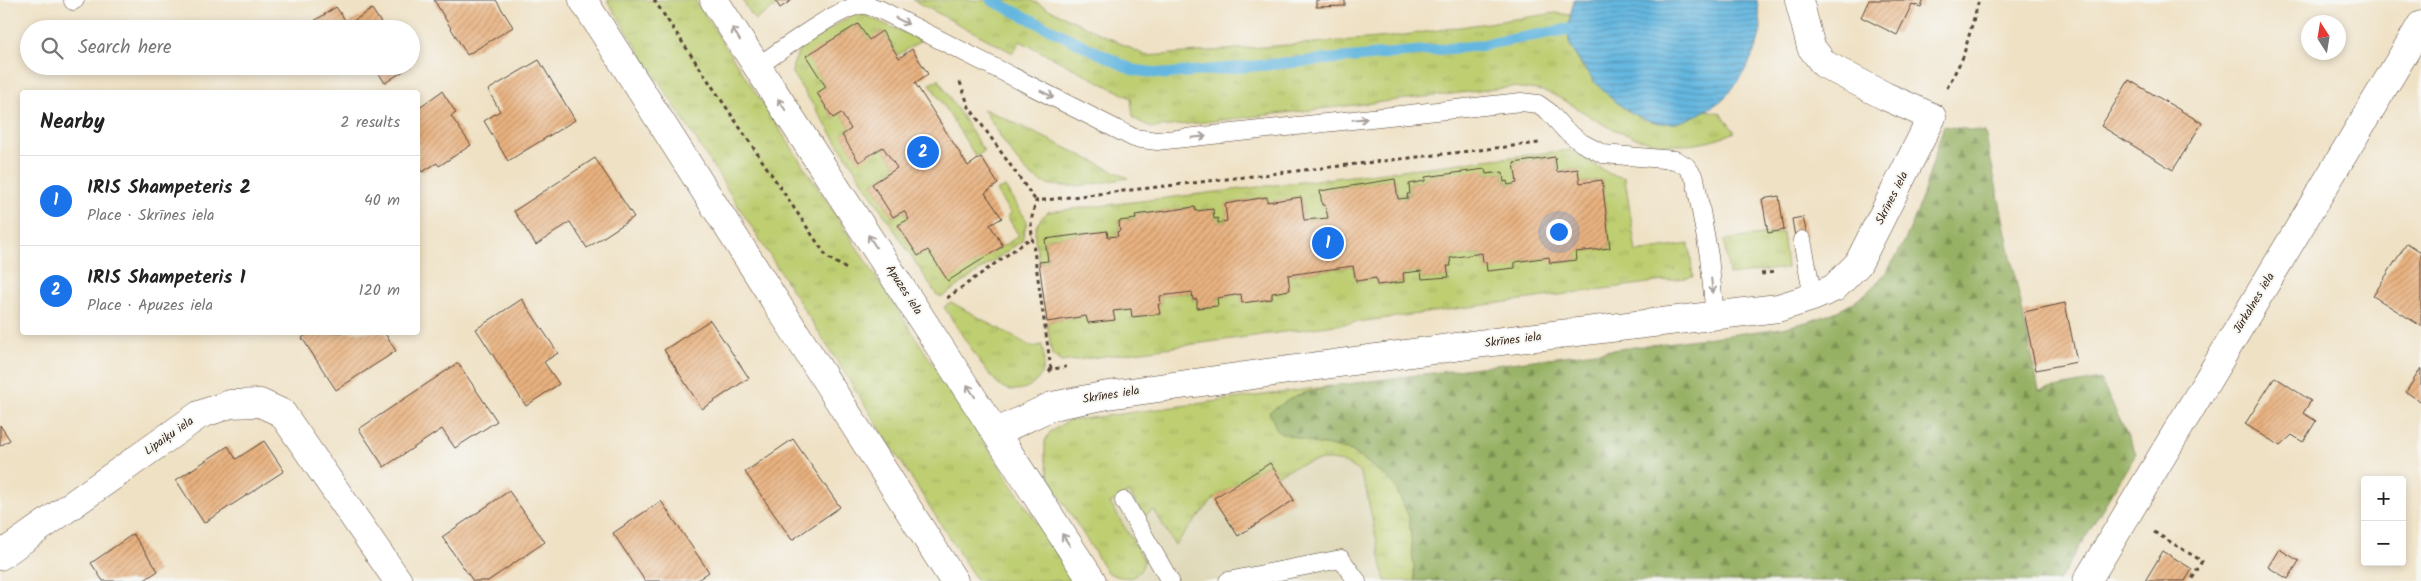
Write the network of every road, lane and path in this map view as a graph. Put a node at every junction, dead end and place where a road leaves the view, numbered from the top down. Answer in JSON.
{"nodes":[{"id":1,"x":583,"y":0,"type":"edge"},
{"id":2,"x":654,"y":0,"type":"edge"},
{"id":3,"x":714,"y":0,"type":"edge"},
{"id":4,"x":1799,"y":0,"type":"edge"},
{"id":5,"x":1980,"y":0,"type":"edge"},
{"id":6,"x":2421,"y":25,"type":"edge"},
{"id":7,"x":948,"y":44,"type":"junction"},
{"id":8,"x":757,"y":67,"type":"junction"},
{"id":9,"x":1932,"y":117,"type":"junction"},
{"id":10,"x":1576,"y":138,"type":"junction"},
{"id":11,"x":1036,"y":201,"type":"junction"},
{"id":12,"x":1032,"y":237,"type":"junction"},
{"id":13,"x":1802,"y":240,"type":"dead end"},
{"id":14,"x":1807,"y":268,"type":"junction"},
{"id":15,"x":851,"y":272,"type":"dead end"},
{"id":16,"x":1712,"y":282,"type":"junction"},
{"id":17,"x":1812,"y":297,"type":"junction"},
{"id":18,"x":945,"y":298,"type":"dead end"},
{"id":19,"x":1715,"y":316,"type":"junction"},
{"id":20,"x":1071,"y":367,"type":"dead end"},
{"id":21,"x":1051,"y":369,"type":"junction"},
{"id":22,"x":1045,"y":378,"type":"dead end"},
{"id":23,"x":997,"y":432,"type":"junction"},
{"id":24,"x":1124,"y":501,"type":"dead end"},
{"id":25,"x":2126,"y":516,"type":"junction"},
{"id":26,"x":0,"y":556,"type":"edge"},
{"id":27,"x":951,"y":580,"type":"edge"},
{"id":28,"x":398,"y":581,"type":"edge"},
{"id":29,"x":1092,"y":581,"type":"edge"},
{"id":30,"x":1170,"y":581,"type":"edge"},
{"id":31,"x":1228,"y":581,"type":"edge"},
{"id":32,"x":1356,"y":581,"type":"edge"},
{"id":33,"x":2087,"y":581,"type":"edge"},
{"id":34,"x":2191,"y":581,"type":"edge"}],
"edges":[{"from":1,"to":27,"type":"street"},
{"from":2,"to":15,"type":"path"},
{"from":8,"to":3,"type":"street","name":"Apuzes iela","one_way":true},
{"from":4,"to":9,"type":"street"},
{"from":5,"to":9,"type":"path"},
{"from":6,"to":25,"type":"street","name":"Jūrkalnes iela"},
{"from":8,"to":7,"type":"lane","one_way":true},
{"from":7,"to":10,"type":"lane","one_way":true},
{"from":7,"to":11,"type":"path"},
{"from":23,"to":8,"type":"street","name":"Apuzes iela","one_way":true},
{"from":9,"to":17,"type":"street","name":"Skrīnes iela"},
{"from":10,"to":11,"type":"path"},
{"from":10,"to":16,"type":"lane"},
{"from":11,"to":12,"type":"path"},
{"from":12,"to":18,"type":"path"},
{"from":12,"to":21,"type":"path"},
{"from":13,"to":14,"type":"lane"},
{"from":14,"to":16,"type":"path"},
{"from":14,"to":17,"type":"lane"},
{"from":16,"to":19,"type":"lane","one_way":true},
{"from":17,"to":19,"type":"street","name":"Skrīnes iela"},
{"from":19,"to":23,"type":"street","name":"Skrīnes iela"},
{"from":20,"to":21,"type":"path"},
{"from":21,"to":22,"type":"path"},
{"from":29,"to":23,"type":"street","name":"Apuzes iela","one_way":true},
{"from":24,"to":30,"type":"lane"},
{"from":25,"to":33,"type":"street","name":"Jūrkalnes iela"},
{"from":25,"to":34,"type":"path"},
{"from":26,"to":28,"type":"street","name":"Lipaiķu iela"},
{"from":31,"to":32,"type":"lane"}]}
